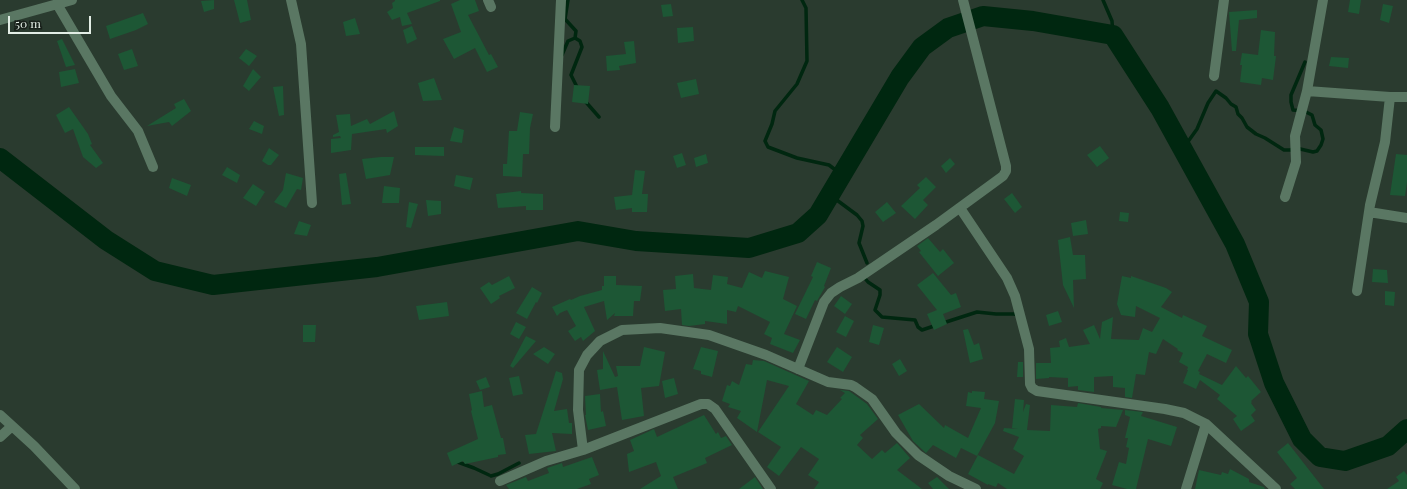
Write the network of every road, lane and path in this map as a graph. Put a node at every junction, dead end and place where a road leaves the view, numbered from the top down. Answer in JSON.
{"nodes":[{"id":1,"x":72,"y":0,"type":"edge"},
{"id":2,"x":291,"y":0,"type":"edge"},
{"id":3,"x":562,"y":0,"type":"edge"},
{"id":4,"x":1224,"y":0,"type":"edge"},
{"id":5,"x":1323,"y":0,"type":"edge"},
{"id":6,"x":963,"y":1,"type":"edge"},
{"id":7,"x":57,"y":4,"type":"junction"},
{"id":8,"x":0,"y":20,"type":"edge"},
{"id":9,"x":1214,"y":76,"type":"dead end"},
{"id":10,"x":1307,"y":91,"type":"junction"},
{"id":11,"x":1390,"y":97,"type":"junction"},
{"id":12,"x":1407,"y":97,"type":"edge"},
{"id":13,"x":555,"y":127,"type":"dead end"},
{"id":14,"x":153,"y":167,"type":"dead end"},
{"id":15,"x":1285,"y":197,"type":"dead end"},
{"id":16,"x":312,"y":203,"type":"dead end"},
{"id":17,"x":960,"y":208,"type":"junction"},
{"id":18,"x":1369,"y":212,"type":"junction"},
{"id":19,"x":1407,"y":218,"type":"edge"},
{"id":20,"x":1357,"y":291,"type":"dead end"},
{"id":21,"x":798,"y":370,"type":"junction"},
{"id":22,"x":0,"y":415,"type":"edge"},
{"id":23,"x":1206,"y":424,"type":"junction"},
{"id":24,"x":12,"y":426,"type":"junction"},
{"id":25,"x":0,"y":437,"type":"edge"},
{"id":26,"x":583,"y":450,"type":"junction"},
{"id":27,"x":500,"y":481,"type":"dead end"},
{"id":28,"x":75,"y":489,"type":"edge"},
{"id":29,"x":771,"y":489,"type":"edge"},
{"id":30,"x":976,"y":489,"type":"edge"},
{"id":31,"x":1186,"y":489,"type":"edge"},
{"id":32,"x":1276,"y":489,"type":"edge"}],
"edges":[{"from":1,"to":7,"type":"street"},
{"from":2,"to":16,"type":"street"},
{"from":3,"to":13,"type":"street"},
{"from":4,"to":9,"type":"street"},
{"from":5,"to":10,"type":"street"},
{"from":6,"to":17,"type":"street"},
{"from":7,"to":8,"type":"street"},
{"from":7,"to":14,"type":"street"},
{"from":10,"to":11,"type":"street"},
{"from":10,"to":15,"type":"street"},
{"from":11,"to":12,"type":"street"},
{"from":11,"to":18,"type":"street"},
{"from":17,"to":21,"type":"street"},
{"from":17,"to":23,"type":"street"},
{"from":18,"to":19,"type":"street"},
{"from":18,"to":20,"type":"street"},
{"from":21,"to":26,"type":"street"},
{"from":21,"to":30,"type":"street"},
{"from":22,"to":24,"type":"street"},
{"from":23,"to":31,"type":"street"},
{"from":23,"to":32,"type":"street"},
{"from":24,"to":25,"type":"street"},
{"from":24,"to":28,"type":"street"},
{"from":26,"to":27,"type":"street"},
{"from":26,"to":29,"type":"street"}]}
